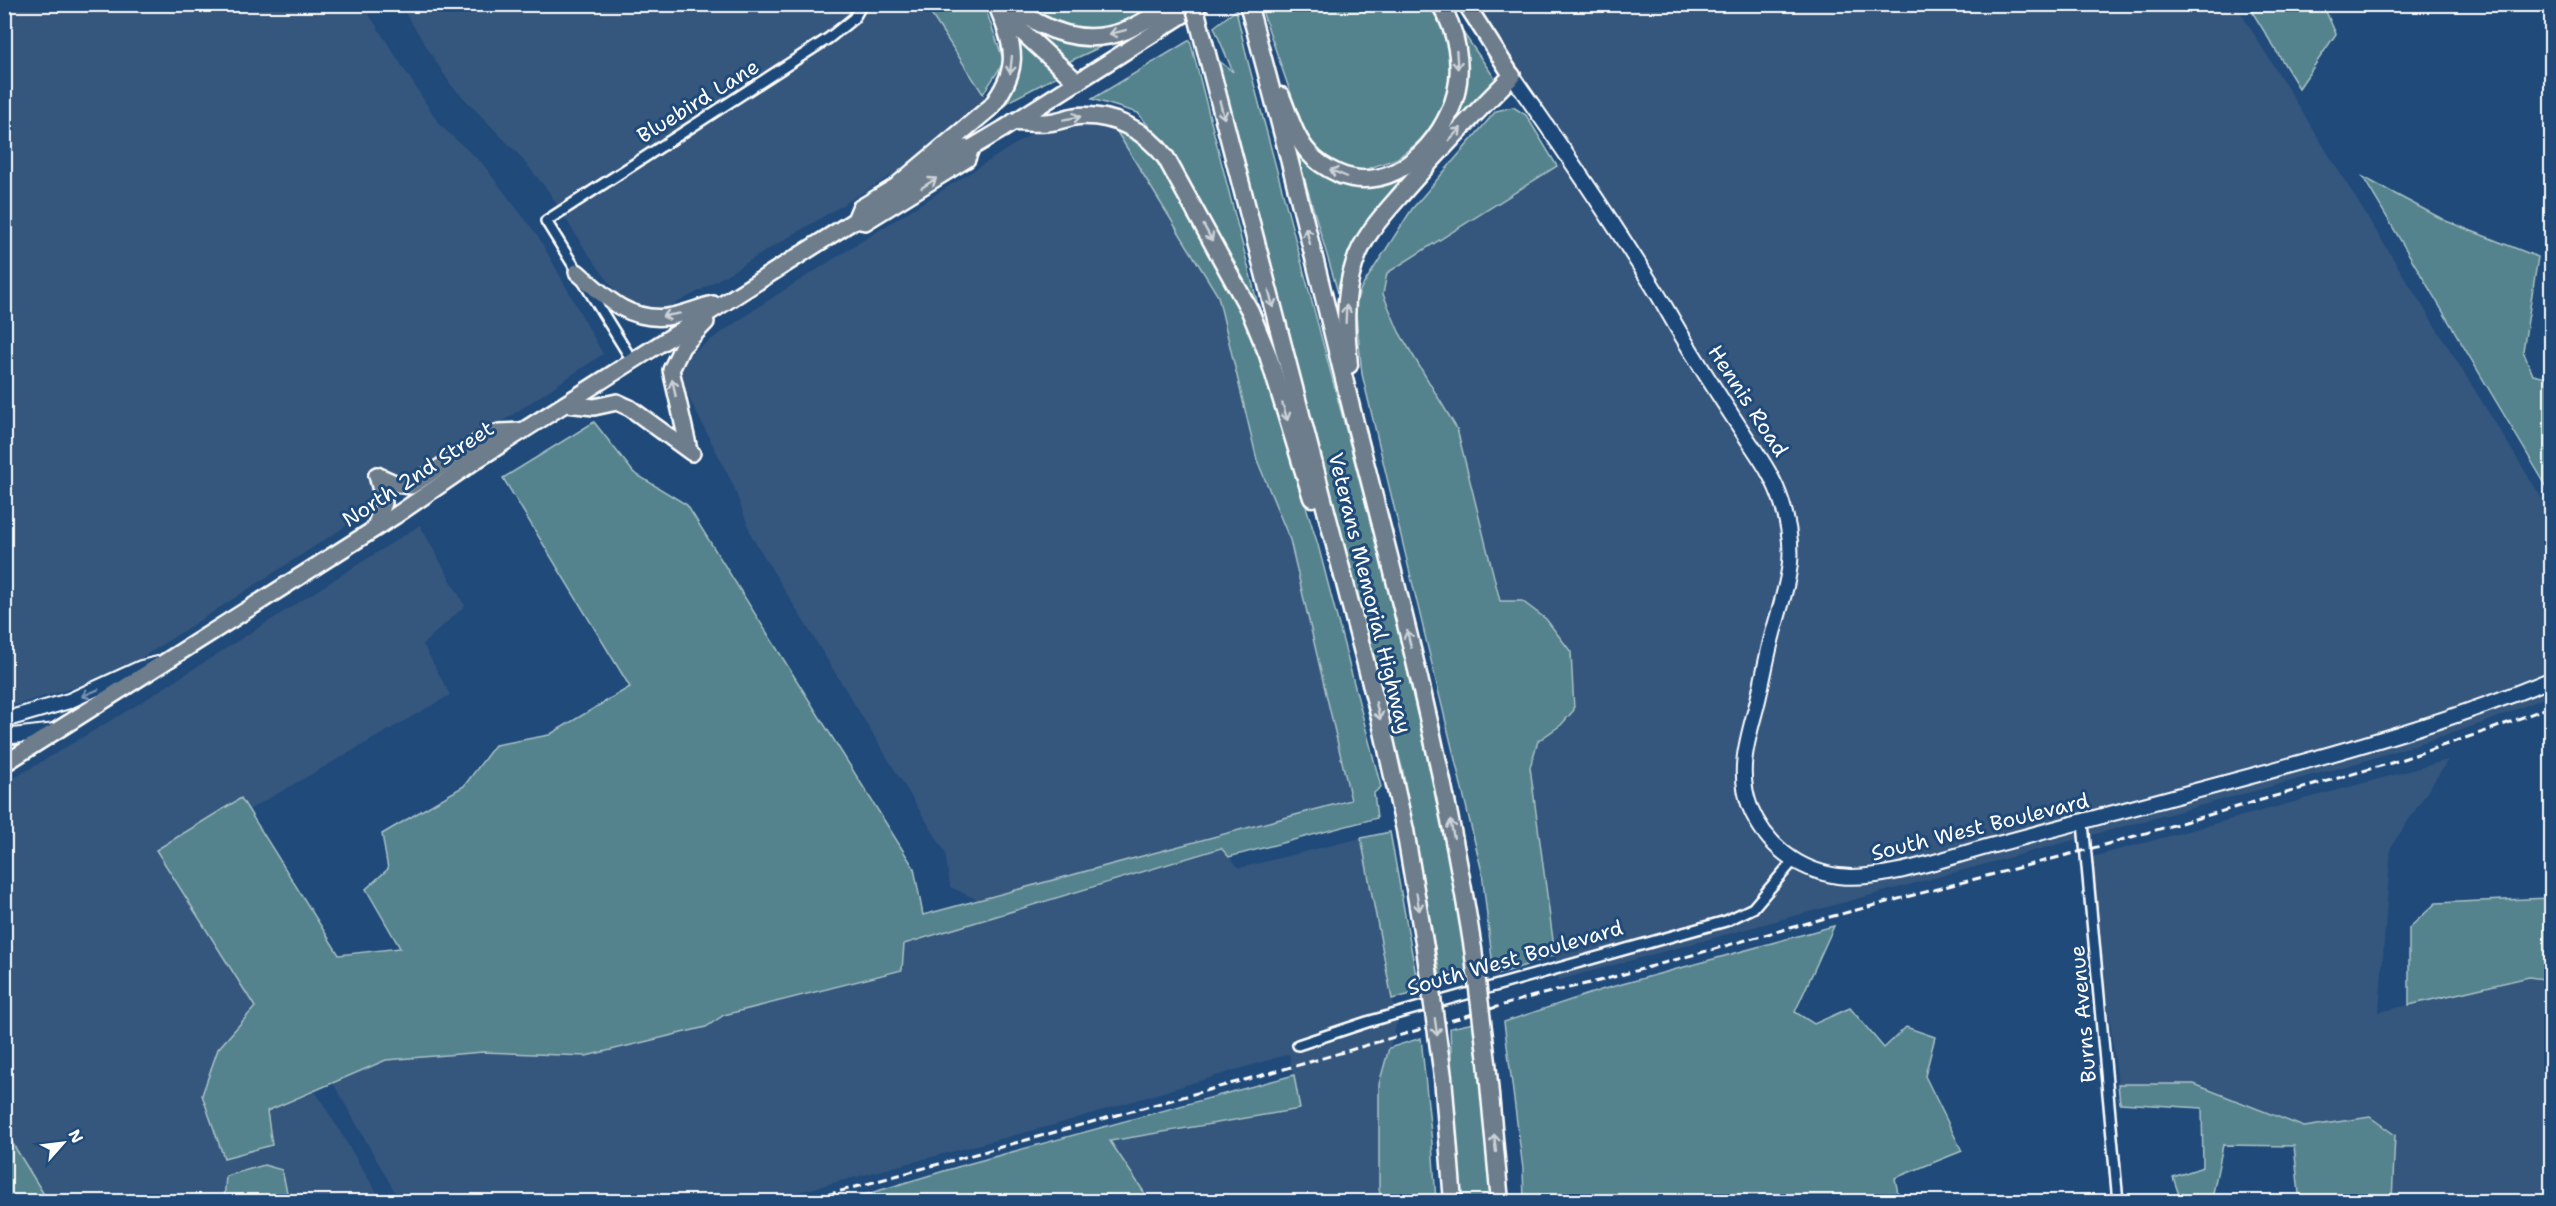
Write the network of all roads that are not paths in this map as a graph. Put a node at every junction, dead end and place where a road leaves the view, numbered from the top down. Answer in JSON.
{"nodes":[{"id":1,"x":862,"y":4,"type":"edge"},
{"id":2,"x":1193,"y":4,"type":"edge"},
{"id":3,"x":1200,"y":4,"type":"edge"},
{"id":4,"x":1248,"y":4,"type":"edge"},
{"id":5,"x":1440,"y":4,"type":"edge"},
{"id":6,"x":1466,"y":4,"type":"edge"},
{"id":7,"x":1001,"y":6,"type":"edge"},
{"id":8,"x":1257,"y":36,"type":"junction"},
{"id":9,"x":1512,"y":76,"type":"junction"},
{"id":10,"x":1077,"y":82,"type":"junction"},
{"id":11,"x":1014,"y":122,"type":"junction"},
{"id":12,"x":971,"y":148,"type":"junction"},
{"id":13,"x":898,"y":184,"type":"junction"},
{"id":14,"x":855,"y":220,"type":"junction"},
{"id":15,"x":576,"y":272,"type":"junction"},
{"id":16,"x":727,"y":300,"type":"junction"},
{"id":17,"x":633,"y":362,"type":"junction"},
{"id":18,"x":566,"y":404,"type":"junction"},
{"id":19,"x":523,"y":430,"type":"junction"},
{"id":20,"x":374,"y":529,"type":"junction"},
{"id":21,"x":1389,"y":557,"type":"junction"},
{"id":22,"x":163,"y":663,"type":"junction"},
{"id":23,"x":1370,"y":678,"type":"junction"},
{"id":24,"x":2552,"y":679,"type":"edge"},
{"id":25,"x":4,"y":720,"type":"edge"},
{"id":26,"x":56,"y":731,"type":"junction"},
{"id":27,"x":4,"y":737,"type":"edge"},
{"id":28,"x":4,"y":764,"type":"edge"},
{"id":29,"x":2083,"y":823,"type":"junction"},
{"id":30,"x":1793,"y":861,"type":"junction"},
{"id":31,"x":1298,"y":1044,"type":"dead end"},
{"id":32,"x":1453,"y":1202,"type":"edge"},
{"id":33,"x":1500,"y":1202,"type":"edge"},
{"id":34,"x":2118,"y":1202,"type":"edge"}],
"edges":[{"from":1,"to":15,"type":"street","name":"Bluebird Lane"},
{"from":2,"to":7,"type":"highway","one_way":true},
{"from":2,"to":23,"type":"highway","name":"Veterans Memorial Highway","one_way":true,"bridge":true},
{"from":3,"to":10,"type":"main road","name":"North 2nd Street"},
{"from":4,"to":8,"type":"highway","name":"Veterans Memorial Highway"},
{"from":5,"to":8,"type":"highway","one_way":true},
{"from":6,"to":9,"type":"main road","name":"Hennis Road"},
{"from":7,"to":10,"type":"highway"},
{"from":7,"to":13,"type":"highway","one_way":true},
{"from":21,"to":8,"type":"highway","name":"Veterans Memorial Highway","one_way":true},
{"from":21,"to":9,"type":"highway","one_way":true},
{"from":9,"to":30,"type":"street","name":"Hennis Road"},
{"from":10,"to":11,"type":"main road","name":"North 2nd Street"},
{"from":11,"to":12,"type":"main road","name":"North 2nd Street"},
{"from":11,"to":23,"type":"highway","one_way":true},
{"from":12,"to":13,"type":"main road","name":"North 2nd Street"},
{"from":14,"to":12,"type":"main road","name":"North 2nd Street","one_way":true},
{"from":13,"to":14,"type":"main road","name":"North 2nd Street"},
{"from":14,"to":16,"type":"main road","name":"North 2nd Street"},
{"from":16,"to":15,"type":"main road","one_way":true},
{"from":15,"to":17,"type":"street"},
{"from":16,"to":17,"type":"main road","name":"North 2nd Street"},
{"from":18,"to":16,"type":"main road","one_way":true},
{"from":17,"to":18,"type":"main road","name":"North 2nd Street"},
{"from":18,"to":19,"type":"main road","name":"North 2nd Street"},
{"from":19,"to":20,"type":"main road","name":"North 2nd Street"},
{"from":19,"to":20,"type":"main road"},
{"from":20,"to":22,"type":"main road","name":"North 2nd Street"},
{"from":33,"to":21,"type":"highway","name":"Veterans Memorial Highway","one_way":true,"bridge":true},
{"from":22,"to":25,"type":"street","one_way":true},
{"from":22,"to":26,"type":"main road","name":"North 2nd Street"},
{"from":23,"to":32,"type":"highway","name":"Veterans Memorial Highway","one_way":true,"bridge":true},
{"from":24,"to":29,"type":"street","name":"South West Boulevard"},
{"from":26,"to":27,"type":"street"},
{"from":26,"to":28,"type":"main road","name":"North 2nd Street"},
{"from":29,"to":30,"type":"street","name":"South West Boulevard"},
{"from":29,"to":34,"type":"street","name":"Burns Avenue"},
{"from":30,"to":31,"type":"street","name":"South West Boulevard"}]}
